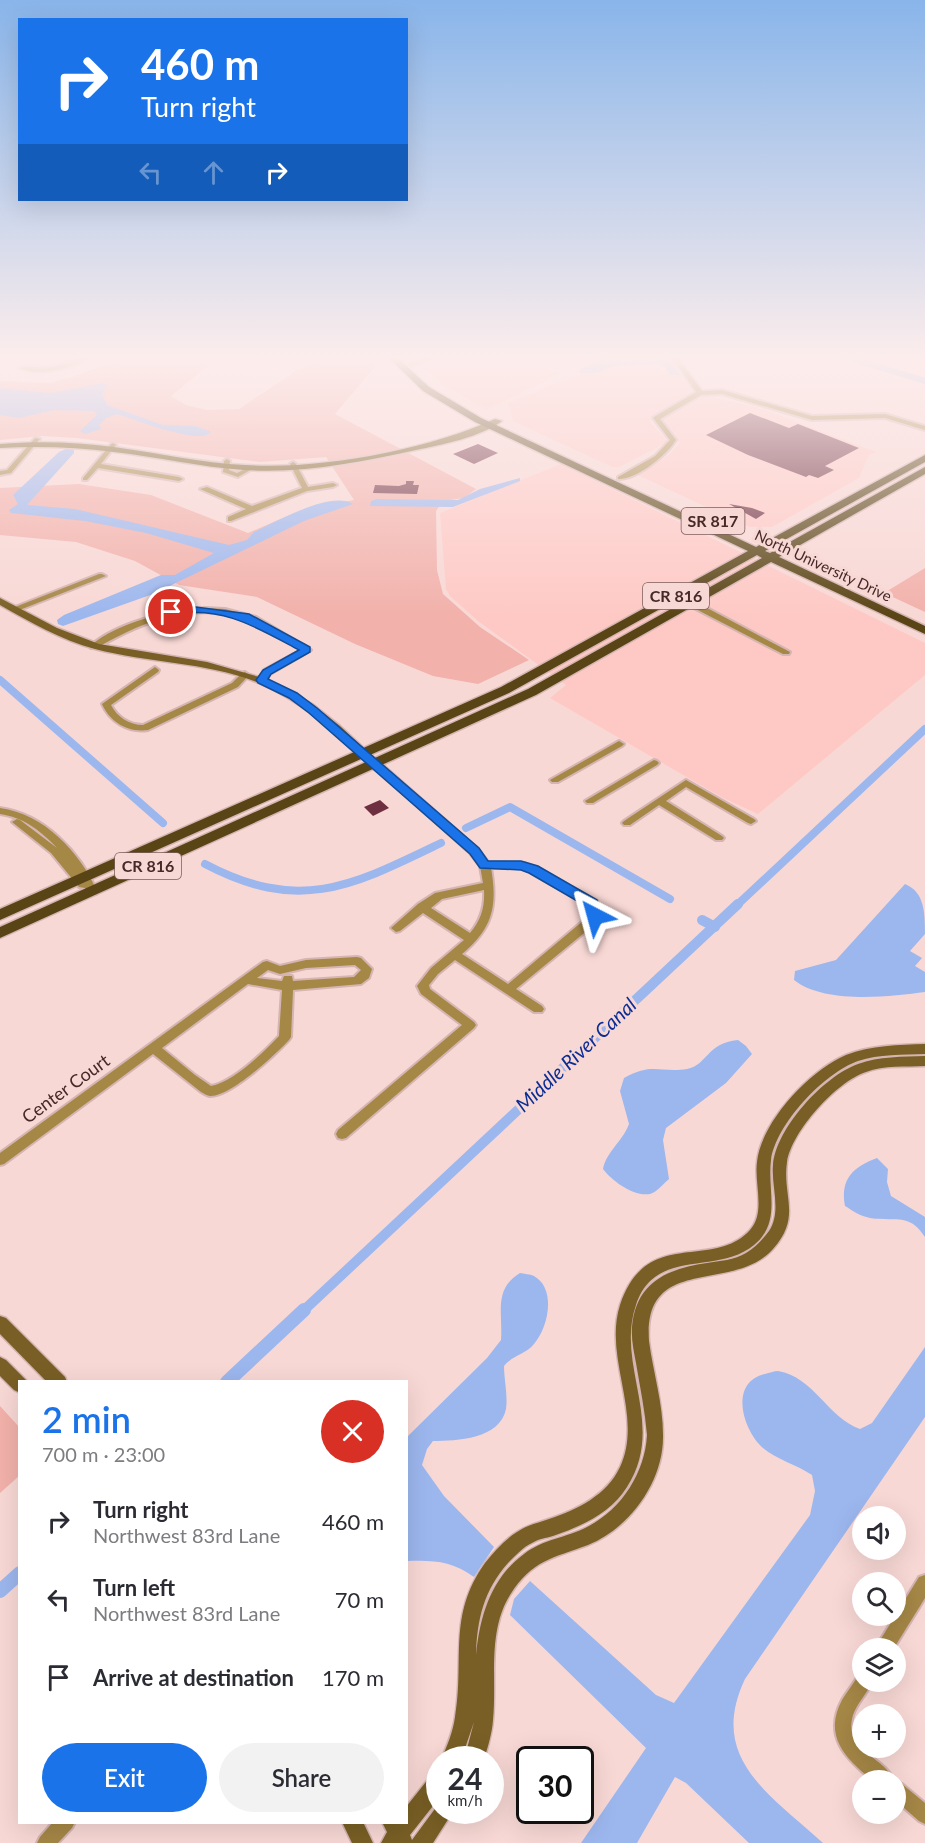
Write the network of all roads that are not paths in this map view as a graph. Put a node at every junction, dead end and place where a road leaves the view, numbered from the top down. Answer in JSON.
{"nodes":[{"id":1,"x":33,"y":444,"type":"edge"},
{"id":2,"x":74,"y":444,"type":"edge"},
{"id":3,"x":431,"y":444,"type":"edge"},
{"id":4,"x":534,"y":444,"type":"edge"},
{"id":5,"x":539,"y":444,"type":"edge"},
{"id":6,"x":671,"y":444,"type":"edge"},
{"id":7,"x":111,"y":447,"type":"junction"},
{"id":8,"x":925,"y":458,"type":"edge"},
{"id":9,"x":226,"y":464,"type":"junction"},
{"id":10,"x":97,"y":466,"type":"junction"},
{"id":11,"x":293,"y":466,"type":"junction"},
{"id":12,"x":925,"y":470,"type":"edge"},
{"id":13,"x":0,"y":473,"type":"edge"},
{"id":14,"x":901,"y":477,"type":"junction"},
{"id":15,"x":614,"y":478,"type":"junction"},
{"id":16,"x":86,"y":479,"type":"dead end"},
{"id":17,"x":179,"y":479,"type":"dead end"},
{"id":18,"x":333,"y":485,"type":"dead end"},
{"id":19,"x":204,"y":489,"type":"dead end"},
{"id":20,"x":306,"y":489,"type":"junction"},
{"id":21,"x":252,"y":509,"type":"junction"},
{"id":22,"x":231,"y":519,"type":"dead end"},
{"id":23,"x":761,"y":548,"type":"junction"},
{"id":24,"x":775,"y":555,"type":"junction"},
{"id":25,"x":102,"y":576,"type":"dead end"},
{"id":26,"x":0,"y":601,"type":"edge"},
{"id":27,"x":691,"y":603,"type":"junction"},
{"id":28,"x":14,"y":609,"type":"junction"},
{"id":29,"x":925,"y":619,"type":"edge"},
{"id":30,"x":925,"y":630,"type":"edge"},
{"id":31,"x":94,"y":646,"type":"junction"},
{"id":32,"x":786,"y":652,"type":"dead end"},
{"id":33,"x":155,"y":670,"type":"dead end"},
{"id":34,"x":245,"y":675,"type":"junction"},
{"id":35,"x":262,"y":680,"type":"junction"},
{"id":36,"x":619,"y":744,"type":"dead end"},
{"id":37,"x":364,"y":753,"type":"junction"},
{"id":38,"x":654,"y":763,"type":"dead end"},
{"id":39,"x":376,"y":764,"type":"junction"},
{"id":40,"x":555,"y":780,"type":"dead end"},
{"id":41,"x":590,"y":801,"type":"dead end"},
{"id":42,"x":659,"y":801,"type":"junction"},
{"id":43,"x":0,"y":811,"type":"edge"},
{"id":44,"x":0,"y":816,"type":"edge"},
{"id":45,"x":751,"y":821,"type":"dead end"},
{"id":46,"x":627,"y":823,"type":"dead end"},
{"id":47,"x":719,"y":838,"type":"dead end"},
{"id":48,"x":485,"y":865,"type":"junction"},
{"id":49,"x":83,"y":878,"type":"junction"},
{"id":50,"x":489,"y":885,"type":"junction"},
{"id":51,"x":93,"y":891,"type":"junction"},
{"id":52,"x":422,"y":907,"type":"junction"},
{"id":53,"x":0,"y":915,"type":"edge"},
{"id":54,"x":396,"y":928,"type":"dead end"},
{"id":55,"x":0,"y":933,"type":"edge"},
{"id":56,"x":472,"y":940,"type":"junction"},
{"id":57,"x":454,"y":954,"type":"junction"},
{"id":58,"x":286,"y":969,"type":"junction"},
{"id":59,"x":247,"y":980,"type":"junction"},
{"id":60,"x":290,"y":985,"type":"junction"},
{"id":61,"x":508,"y":990,"type":"junction"},
{"id":62,"x":538,"y":1010,"type":"dead end"},
{"id":63,"x":154,"y":1048,"type":"junction"},
{"id":64,"x":925,"y":1049,"type":"edge"},
{"id":65,"x":925,"y":1061,"type":"edge"},
{"id":66,"x":342,"y":1134,"type":"dead end"},
{"id":67,"x":0,"y":1160,"type":"edge"},
{"id":68,"x":0,"y":1323,"type":"edge"},
{"id":69,"x":0,"y":1365,"type":"edge"},
{"id":70,"x":57,"y":1380,"type":"edge"},
{"id":71,"x":18,"y":1383,"type":"edge"},
{"id":72,"x":925,"y":1583,"type":"edge"},
{"id":73,"x":891,"y":1638,"type":"edge"},
{"id":74,"x":858,"y":1692,"type":"edge"},
{"id":75,"x":456,"y":1746,"type":"edge"},
{"id":76,"x":478,"y":1746,"type":"edge"},
{"id":77,"x":873,"y":1770,"type":"edge"},
{"id":78,"x":426,"y":1798,"type":"edge"},
{"id":79,"x":906,"y":1799,"type":"edge"},
{"id":80,"x":925,"y":1815,"type":"edge"},
{"id":81,"x":408,"y":1821,"type":"edge"},
{"id":82,"x":64,"y":1824,"type":"edge"},
{"id":83,"x":353,"y":1824,"type":"edge"},
{"id":84,"x":405,"y":1824,"type":"edge"},
{"id":85,"x":434,"y":1824,"type":"edge"},
{"id":86,"x":396,"y":1836,"type":"edge"},
{"id":87,"x":46,"y":1843,"type":"edge"},
{"id":88,"x":363,"y":1843,"type":"edge"},
{"id":89,"x":421,"y":1843,"type":"edge"}],
"edges":[{"from":1,"to":13,"type":"street"},
{"from":2,"to":7,"type":"street"},
{"from":3,"to":11,"type":"street"},
{"from":4,"to":15,"type":"main road","name":"North University Drive","number":"SR 817"},
{"from":5,"to":15,"type":"main road","name":"North University Drive","number":"SR 817"},
{"from":6,"to":15,"type":"street"},
{"from":7,"to":9,"type":"street"},
{"from":7,"to":10,"type":"street"},
{"from":8,"to":14,"type":"main road"},
{"from":9,"to":11,"type":"street"},
{"from":9,"to":11,"type":"street"},
{"from":10,"to":16,"type":"street"},
{"from":10,"to":17,"type":"street"},
{"from":11,"to":20,"type":"street"},
{"from":12,"to":14,"type":"main road"},
{"from":14,"to":23,"type":"main road"},
{"from":14,"to":24,"type":"main road"},
{"from":15,"to":23,"type":"main road","name":"North University Drive","number":"SR 817"},
{"from":15,"to":23,"type":"main road","name":"North University Drive","number":"SR 817"},
{"from":18,"to":20,"type":"street"},
{"from":19,"to":21,"type":"street"},
{"from":20,"to":21,"type":"street"},
{"from":21,"to":22,"type":"street"},
{"from":23,"to":24,"type":"main road","name":"North University Drive","number":"SR 817"},
{"from":23,"to":37,"type":"main road","number":"CR 816"},
{"from":24,"to":27,"type":"main road","number":"CR 816"},
{"from":24,"to":29,"type":"main road","name":"North University Drive","number":"SR 817"},
{"from":24,"to":30,"type":"main road","name":"North University Drive","number":"SR 817"},
{"from":25,"to":28,"type":"street"},
{"from":26,"to":28,"type":"street"},
{"from":27,"to":32,"type":"street"},
{"from":27,"to":39,"type":"main road","number":"CR 816"},
{"from":28,"to":31,"type":"street"},
{"from":31,"to":34,"type":"street"},
{"from":31,"to":35,"type":"street"},
{"from":33,"to":34,"type":"street"},
{"from":34,"to":35,"type":"street"},
{"from":35,"to":37,"type":"street"},
{"from":36,"to":40,"type":"street"},
{"from":37,"to":39,"type":"street"},
{"from":37,"to":49,"type":"main road","number":"CR 816"},
{"from":38,"to":41,"type":"street"},
{"from":39,"to":48,"type":"street"},
{"from":39,"to":51,"type":"main road","number":"CR 816"},
{"from":42,"to":45,"type":"street"},
{"from":42,"to":46,"type":"street"},
{"from":42,"to":47,"type":"street"},
{"from":43,"to":49,"type":"street"},
{"from":44,"to":49,"type":"street"},
{"from":48,"to":50,"type":"street"},
{"from":48,"to":61,"type":"street"},
{"from":49,"to":51,"type":"street"},
{"from":49,"to":53,"type":"main road","number":"CR 816"},
{"from":50,"to":52,"type":"street"},
{"from":50,"to":56,"type":"street"},
{"from":51,"to":55,"type":"main road","number":"CR 816"},
{"from":52,"to":54,"type":"street"},
{"from":52,"to":56,"type":"street"},
{"from":56,"to":57,"type":"street"},
{"from":57,"to":61,"type":"street"},
{"from":57,"to":66,"type":"street"},
{"from":58,"to":59,"type":"street","name":"Center Court"},
{"from":58,"to":60,"type":"street"},
{"from":58,"to":60,"type":"street","name":"Center Court"},
{"from":59,"to":60,"type":"street","name":"Center Court"},
{"from":59,"to":63,"type":"street","name":"Center Court"},
{"from":60,"to":63,"type":"street"},
{"from":61,"to":62,"type":"street"},
{"from":63,"to":67,"type":"street","name":"Center Court"},
{"from":64,"to":75,"type":"street"},
{"from":65,"to":76,"type":"street"},
{"from":68,"to":70,"type":"street"},
{"from":69,"to":71,"type":"street"},
{"from":72,"to":73,"type":"street"},
{"from":74,"to":77,"type":"street"},
{"from":78,"to":81,"type":"street"},
{"from":79,"to":80,"type":"street"},
{"from":82,"to":87,"type":"street"},
{"from":83,"to":88,"type":"street"},
{"from":84,"to":86,"type":"street"},
{"from":85,"to":89,"type":"street"}]}
